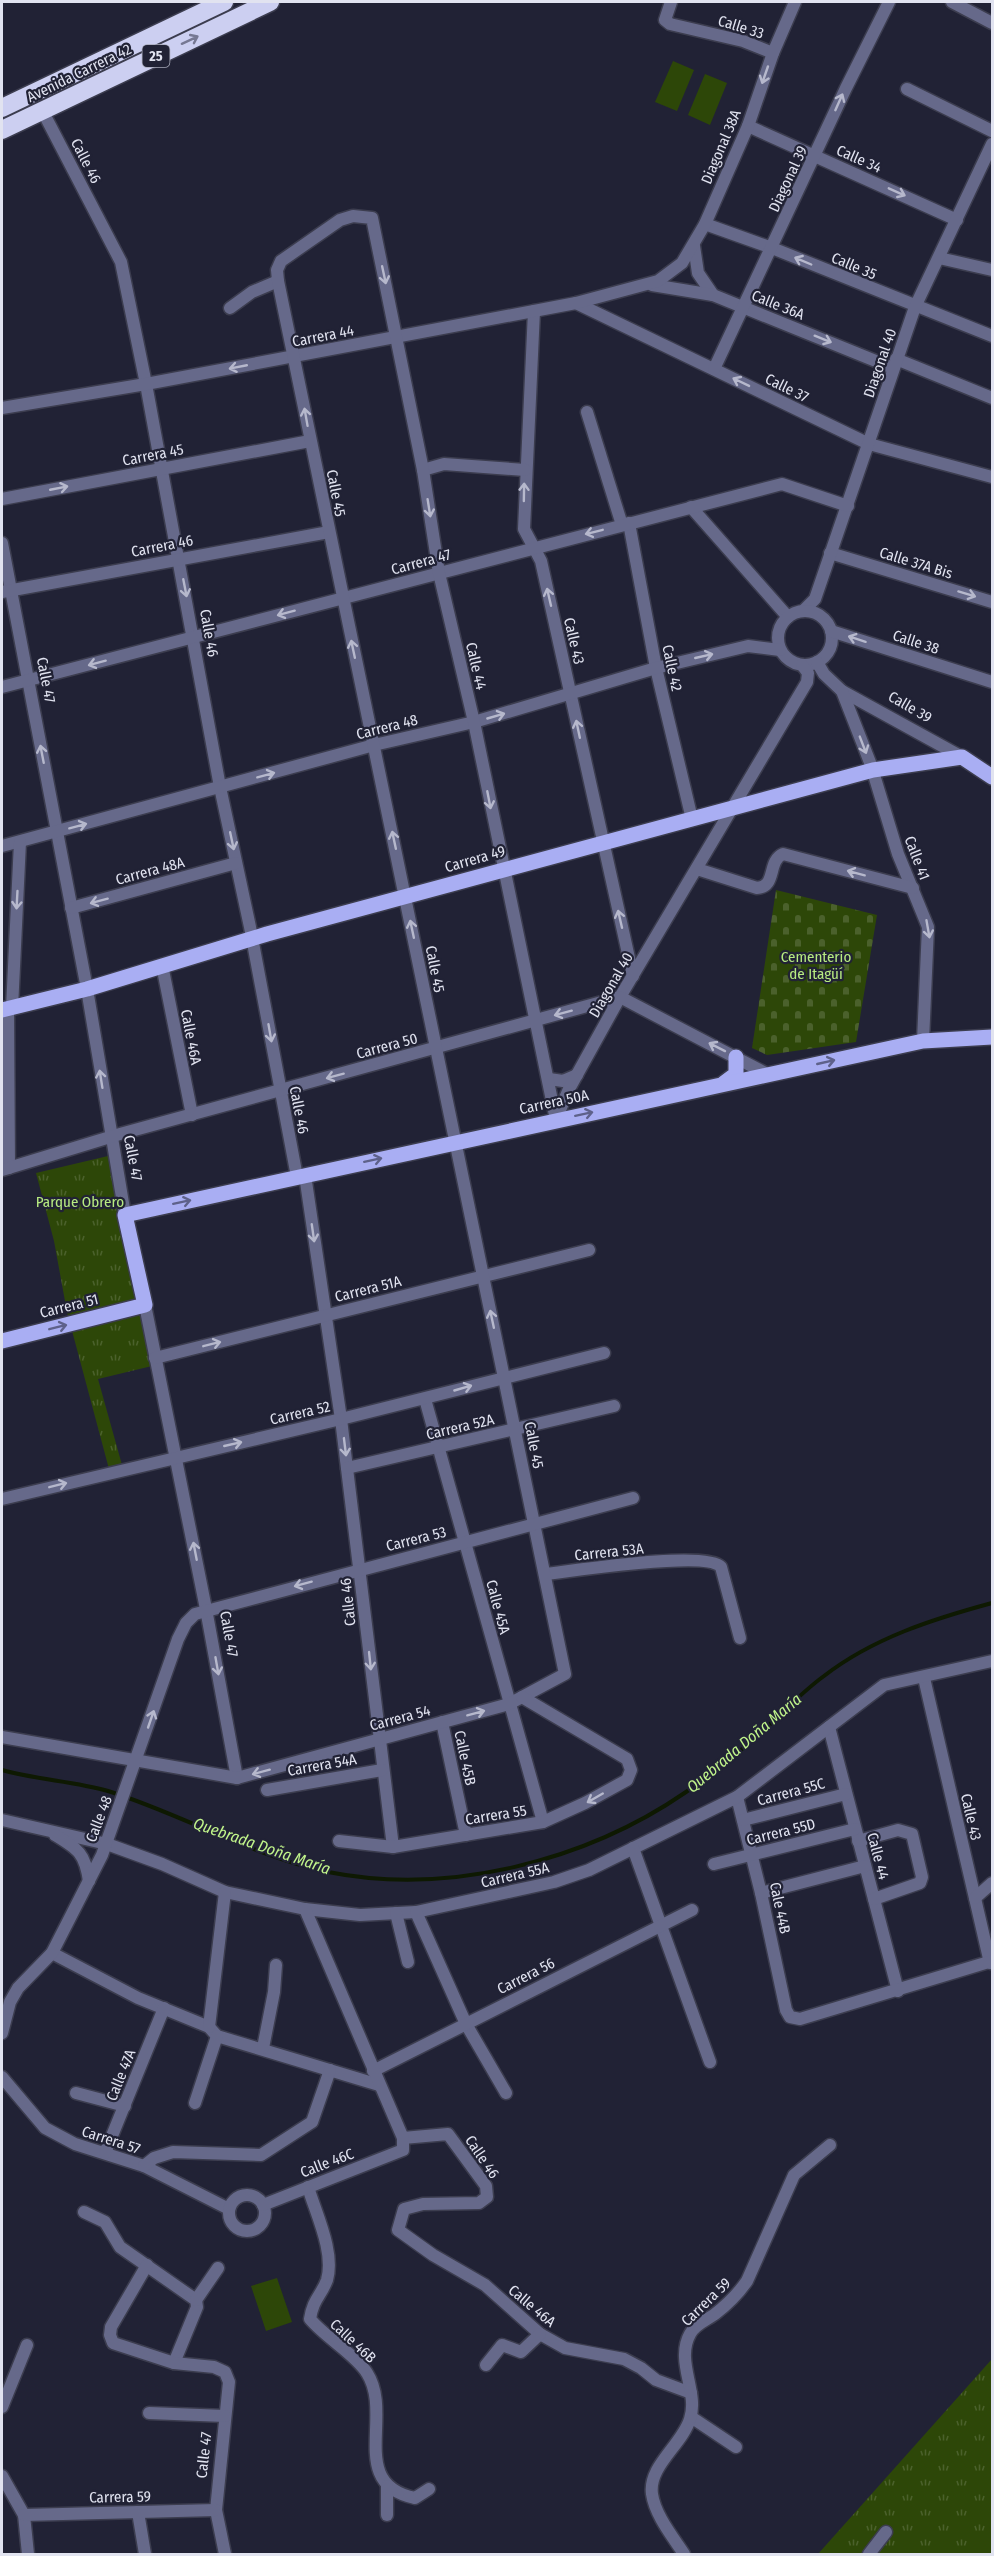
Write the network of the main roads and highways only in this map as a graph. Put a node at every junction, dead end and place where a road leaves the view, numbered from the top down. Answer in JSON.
{"nodes":[{"id":1,"x":224,"y":2,"type":"edge"},
{"id":2,"x":270,"y":2,"type":"edge"},
{"id":3,"x":146,"y":61,"type":"junction"},
{"id":4,"x":71,"y":75,"type":"junction"},
{"id":5,"x":2,"y":108,"type":"edge"},
{"id":6,"x":2,"y":130,"type":"edge"},
{"id":7,"x":962,"y":757,"type":"joint"},
{"id":8,"x":993,"y":777,"type":"edge"},
{"id":9,"x":7,"y":1009,"type":"edge"},
{"id":10,"x":993,"y":1037,"type":"edge"},
{"id":11,"x":736,"y":1057,"type":"road end"},
{"id":12,"x":724,"y":1083,"type":"junction"},
{"id":13,"x":125,"y":1215,"type":"joint"},
{"id":14,"x":145,"y":1305,"type":"joint"},
{"id":15,"x":2,"y":1341,"type":"edge"}],
"edges":[{"from":1,"to":4,"type":"highway","name":"Avenida Carrera 42","number":"25"},
{"from":3,"to":2,"type":"highway","name":"Avenida Carrera 42","number":"25","one_way":true},
{"from":3,"to":4,"type":"highway"},
{"from":3,"to":6,"type":"highway","name":"Avenida Carrera 42","number":"25"},
{"from":4,"to":5,"type":"highway","name":"Avenida Carrera 42","number":"25"},
{"from":7,"to":8,"type":"main road","name":"Calle 39"},
{"from":7,"to":9,"type":"main road","name":"Carrera 49"},
{"from":12,"to":10,"type":"main road","name":"Carrera 50A","one_way":true},
{"from":11,"to":12,"type":"main road"},
{"from":13,"to":12,"type":"main road","name":"Carrera 50A","one_way":true},
{"from":13,"to":14,"type":"main road","name":"Calle 47"},
{"from":15,"to":14,"type":"main road","name":"Carrera 51","one_way":true}]}
